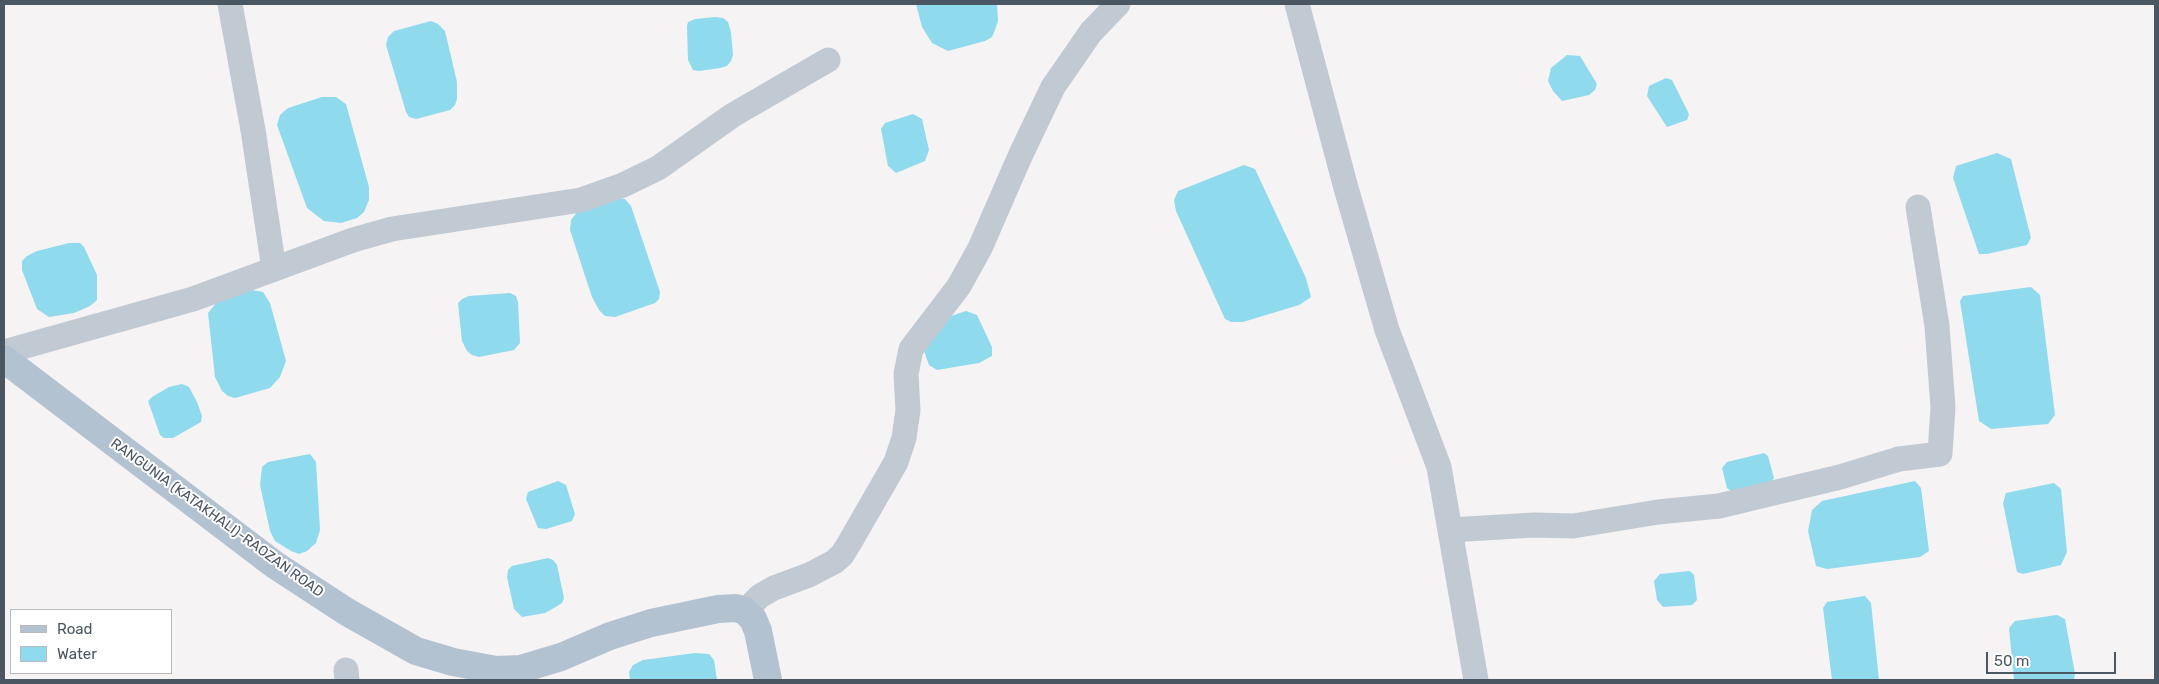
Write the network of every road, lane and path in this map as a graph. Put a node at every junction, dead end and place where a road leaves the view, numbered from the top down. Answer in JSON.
{"nodes":[{"id":1,"x":230,"y":4,"type":"edge"},
{"id":2,"x":1118,"y":4,"type":"edge"},
{"id":3,"x":1297,"y":4,"type":"edge"},
{"id":4,"x":828,"y":60,"type":"dead end"},
{"id":5,"x":1918,"y":207,"type":"dead end"},
{"id":6,"x":274,"y":269,"type":"junction"},
{"id":7,"x":4,"y":352,"type":"edge"},
{"id":8,"x":4,"y":359,"type":"edge"},
{"id":9,"x":1450,"y":530,"type":"junction"},
{"id":10,"x":745,"y":611,"type":"junction"},
{"id":11,"x":768,"y":680,"type":"edge"},
{"id":12,"x":1476,"y":680,"type":"edge"}],
"edges":[{"from":1,"to":6,"type":"street"},
{"from":2,"to":10,"type":"street"},
{"from":3,"to":9,"type":"street"},
{"from":4,"to":6,"type":"street"},
{"from":5,"to":9,"type":"street"},
{"from":6,"to":7,"type":"street"},
{"from":8,"to":10,"type":"main road","name":"RANGUNIA (KATAKHALI)-RAOZAN ROAD"},
{"from":9,"to":12,"type":"street"},
{"from":10,"to":11,"type":"main road"}]}
